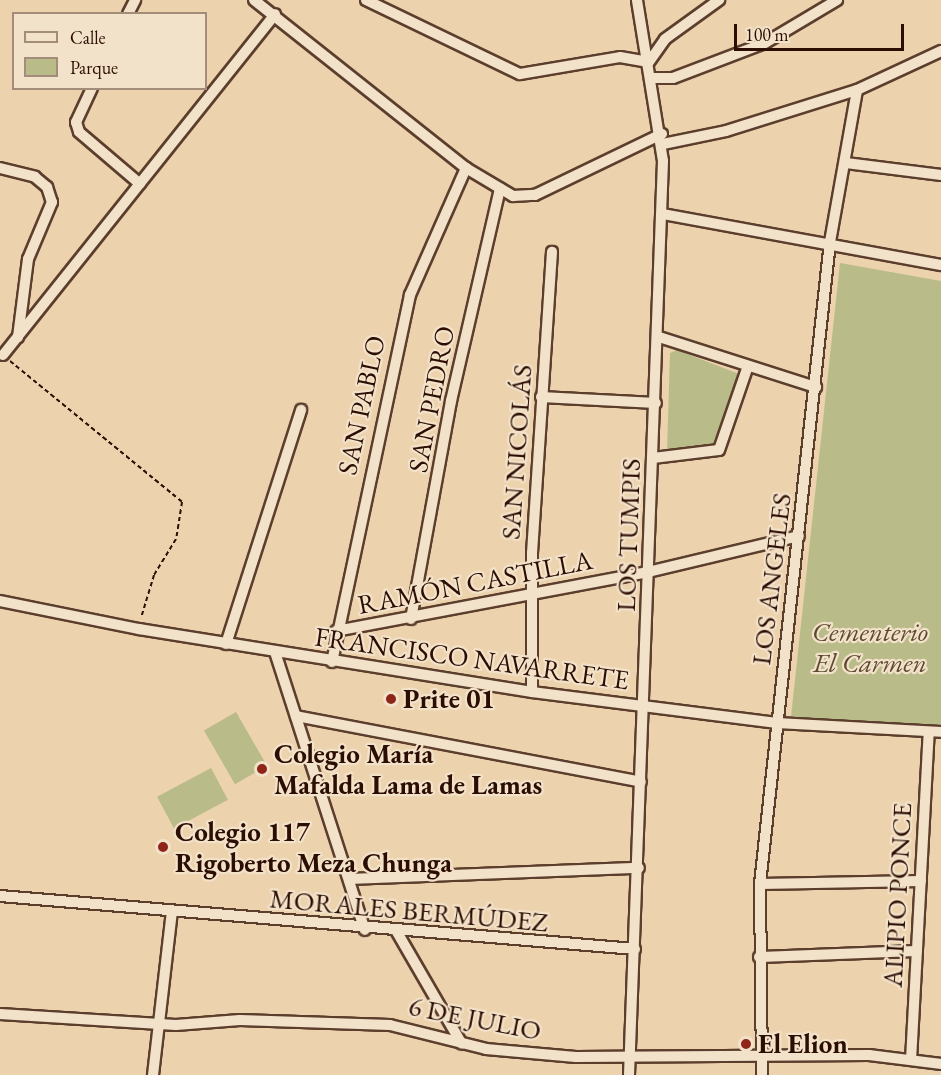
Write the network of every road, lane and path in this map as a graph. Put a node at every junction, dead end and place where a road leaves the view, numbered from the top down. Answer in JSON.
{"nodes":[{"id":1,"x":254,"y":0,"type":"edge"},
{"id":2,"x":366,"y":0,"type":"edge"},
{"id":3,"x":637,"y":0,"type":"edge"},
{"id":4,"x":719,"y":0,"type":"edge"},
{"id":5,"x":837,"y":0,"type":"edge"},
{"id":6,"x":275,"y":14,"type":"junction"},
{"id":7,"x":941,"y":51,"type":"edge"},
{"id":8,"x":649,"y":62,"type":"junction"},
{"id":9,"x":653,"y":78,"type":"junction"},
{"id":10,"x":91,"y":90,"type":"edge"},
{"id":11,"x":856,"y":90,"type":"junction"},
{"id":12,"x":662,"y":139,"type":"junction"},
{"id":13,"x":846,"y":163,"type":"junction"},
{"id":14,"x":0,"y":168,"type":"edge"},
{"id":15,"x":466,"y":168,"type":"junction"},
{"id":16,"x":941,"y":175,"type":"edge"},
{"id":17,"x":140,"y":184,"type":"junction"},
{"id":18,"x":500,"y":189,"type":"junction"},
{"id":19,"x":663,"y":214,"type":"junction"},
{"id":20,"x":830,"y":242,"type":"junction"},
{"id":21,"x":552,"y":252,"type":"dead end"},
{"id":22,"x":941,"y":265,"type":"edge"},
{"id":23,"x":18,"y":337,"type":"junction"},
{"id":24,"x":659,"y":338,"type":"junction"},
{"id":25,"x":3,"y":355,"type":"joint"},
{"id":26,"x":748,"y":366,"type":"junction"},
{"id":27,"x":816,"y":387,"type":"junction"},
{"id":28,"x":541,"y":397,"type":"junction"},
{"id":29,"x":656,"y":403,"type":"junction"},
{"id":30,"x":301,"y":410,"type":"dead end"},
{"id":31,"x":653,"y":458,"type":"junction"},
{"id":32,"x":799,"y":536,"type":"junction"},
{"id":33,"x":648,"y":572,"type":"junction"},
{"id":34,"x":533,"y":592,"type":"junction"},
{"id":35,"x":0,"y":601,"type":"edge"},
{"id":36,"x":411,"y":619,"type":"junction"},
{"id":37,"x":139,"y":630,"type":"junction"},
{"id":38,"x":336,"y":631,"type":"junction"},
{"id":39,"x":226,"y":644,"type":"junction"},
{"id":40,"x":275,"y":652,"type":"junction"},
{"id":41,"x":332,"y":662,"type":"junction"},
{"id":42,"x":532,"y":692,"type":"junction"},
{"id":43,"x":644,"y":704,"type":"junction"},
{"id":44,"x":296,"y":716,"type":"junction"},
{"id":45,"x":777,"y":723,"type":"junction"},
{"id":46,"x":929,"y":732,"type":"junction"},
{"id":47,"x":941,"y":732,"type":"edge"},
{"id":48,"x":641,"y":782,"type":"junction"},
{"id":49,"x":639,"y":868,"type":"junction"},
{"id":50,"x":349,"y":879,"type":"junction"},
{"id":51,"x":921,"y":881,"type":"junction"},
{"id":52,"x":760,"y":884,"type":"junction"},
{"id":53,"x":0,"y":896,"type":"edge"},
{"id":54,"x":171,"y":911,"type":"junction"},
{"id":55,"x":365,"y":930,"type":"junction"},
{"id":56,"x":397,"y":932,"type":"junction"},
{"id":57,"x":635,"y":949,"type":"junction"},
{"id":58,"x":917,"y":951,"type":"junction"},
{"id":59,"x":759,"y":957,"type":"junction"},
{"id":60,"x":0,"y":1014,"type":"edge"},
{"id":61,"x":156,"y":1024,"type":"junction"},
{"id":62,"x":462,"y":1044,"type":"junction"},
{"id":63,"x":630,"y":1053,"type":"junction"},
{"id":64,"x":761,"y":1055,"type":"junction"},
{"id":65,"x":911,"y":1060,"type":"junction"},
{"id":66,"x":941,"y":1064,"type":"edge"},
{"id":67,"x":153,"y":1075,"type":"edge"},
{"id":68,"x":629,"y":1075,"type":"edge"},
{"id":69,"x":762,"y":1075,"type":"edge"}],
"edges":[{"from":1,"to":6,"type":"street"},
{"from":2,"to":8,"type":"street"},
{"from":3,"to":8,"type":"street","name":"LOS TUMPIS"},
{"from":4,"to":8,"type":"street"},
{"from":5,"to":9,"type":"street"},
{"from":6,"to":15,"type":"street"},
{"from":6,"to":17,"type":"street"},
{"from":7,"to":11,"type":"street"},
{"from":8,"to":9,"type":"street","name":"LOS TUMPIS"},
{"from":9,"to":12,"type":"street","name":"LOS TUMPIS"},
{"from":10,"to":17,"type":"street"},
{"from":11,"to":12,"type":"street"},
{"from":11,"to":13,"type":"street","name":"LOS ANGELES"},
{"from":12,"to":18,"type":"street"},
{"from":12,"to":19,"type":"street","name":"LOS TUMPIS"},
{"from":13,"to":16,"type":"street"},
{"from":13,"to":20,"type":"street","name":"LOS ANGELES"},
{"from":14,"to":23,"type":"street"},
{"from":15,"to":18,"type":"street"},
{"from":15,"to":38,"type":"street","name":"SAN PABLO"},
{"from":17,"to":23,"type":"street"},
{"from":18,"to":36,"type":"street","name":"SAN PEDRO"},
{"from":19,"to":20,"type":"street"},
{"from":19,"to":24,"type":"street","name":"LOS TUMPIS"},
{"from":20,"to":22,"type":"street"},
{"from":20,"to":27,"type":"street","name":"LOS ANGELES"},
{"from":21,"to":28,"type":"street","name":"SAN NICOLÁS"},
{"from":23,"to":25,"type":"street"},
{"from":24,"to":26,"type":"street"},
{"from":24,"to":29,"type":"street","name":"LOS TUMPIS"},
{"from":25,"to":37,"type":"path"},
{"from":26,"to":27,"type":"street"},
{"from":26,"to":31,"type":"street"},
{"from":27,"to":32,"type":"street","name":"LOS ANGELES"},
{"from":28,"to":29,"type":"street"},
{"from":28,"to":34,"type":"street","name":"SAN NICOLÁS"},
{"from":29,"to":31,"type":"street","name":"LOS TUMPIS"},
{"from":30,"to":39,"type":"street"},
{"from":31,"to":33,"type":"street","name":"LOS TUMPIS"},
{"from":32,"to":33,"type":"street","name":"RAMÓN CASTILLA"},
{"from":32,"to":45,"type":"street","name":"LOS ANGELES"},
{"from":33,"to":34,"type":"street","name":"RAMÓN CASTILLA"},
{"from":33,"to":43,"type":"street","name":"LOS TUMPIS"},
{"from":34,"to":36,"type":"street","name":"RAMÓN CASTILLA"},
{"from":34,"to":42,"type":"street","name":"SAN NICOLÁS"},
{"from":35,"to":37,"type":"street","name":"FRANCISCO NAVARRETE"},
{"from":36,"to":38,"type":"street","name":"RAMÓN CASTILLA"},
{"from":37,"to":39,"type":"street","name":"FRANCISCO NAVARRETE"},
{"from":38,"to":41,"type":"street","name":"SAN PABLO"},
{"from":39,"to":40,"type":"street","name":"FRANCISCO NAVARRETE"},
{"from":40,"to":41,"type":"street","name":"FRANCISCO NAVARRETE"},
{"from":40,"to":44,"type":"street"},
{"from":41,"to":42,"type":"street","name":"FRANCISCO NAVARRETE"},
{"from":42,"to":43,"type":"street","name":"FRANCISCO NAVARRETE"},
{"from":43,"to":45,"type":"street","name":"FRANCISCO NAVARRETE"},
{"from":43,"to":48,"type":"street","name":"LOS TUMPIS"},
{"from":44,"to":48,"type":"street"},
{"from":44,"to":50,"type":"street"},
{"from":45,"to":46,"type":"street","name":"FRANCISCO NAVARRETE"},
{"from":45,"to":52,"type":"street","name":"LOS ANGELES"},
{"from":46,"to":47,"type":"street","name":"FRANCISCO NAVARRETE"},
{"from":46,"to":51,"type":"street","name":"ALIPIO PONCE"},
{"from":48,"to":49,"type":"street","name":"LOS TUMPIS"},
{"from":49,"to":50,"type":"street"},
{"from":49,"to":57,"type":"street","name":"LOS TUMPIS"},
{"from":50,"to":55,"type":"street"},
{"from":51,"to":52,"type":"street"},
{"from":51,"to":58,"type":"street","name":"ALIPIO PONCE"},
{"from":52,"to":59,"type":"street","name":"LOS ANGELES"},
{"from":53,"to":54,"type":"street","name":"MORALES BERMÚDEZ"},
{"from":54,"to":55,"type":"street","name":"MORALES BERMÚDEZ"},
{"from":54,"to":61,"type":"street"},
{"from":55,"to":56,"type":"street","name":"MORALES BERMÚDEZ"},
{"from":56,"to":57,"type":"street","name":"MORALES BERMÚDEZ"},
{"from":56,"to":62,"type":"street"},
{"from":57,"to":63,"type":"street","name":"LOS TUMPIS"},
{"from":58,"to":59,"type":"street"},
{"from":58,"to":65,"type":"street","name":"ALIPIO PONCE"},
{"from":59,"to":64,"type":"street","name":"LOS ANGELES"},
{"from":60,"to":61,"type":"street","name":"6 DE JULIO"},
{"from":61,"to":62,"type":"street","name":"6 DE JULIO"},
{"from":61,"to":67,"type":"street"},
{"from":62,"to":63,"type":"street","name":"6 DE JULIO"},
{"from":63,"to":64,"type":"street","name":"6 DE JULIO"},
{"from":63,"to":68,"type":"street","name":"LOS TUMPIS"},
{"from":64,"to":65,"type":"street","name":"6 DE JULIO"},
{"from":64,"to":69,"type":"street","name":"LOS ANGELES"},
{"from":65,"to":66,"type":"street","name":"6 DE JULIO"}]}
